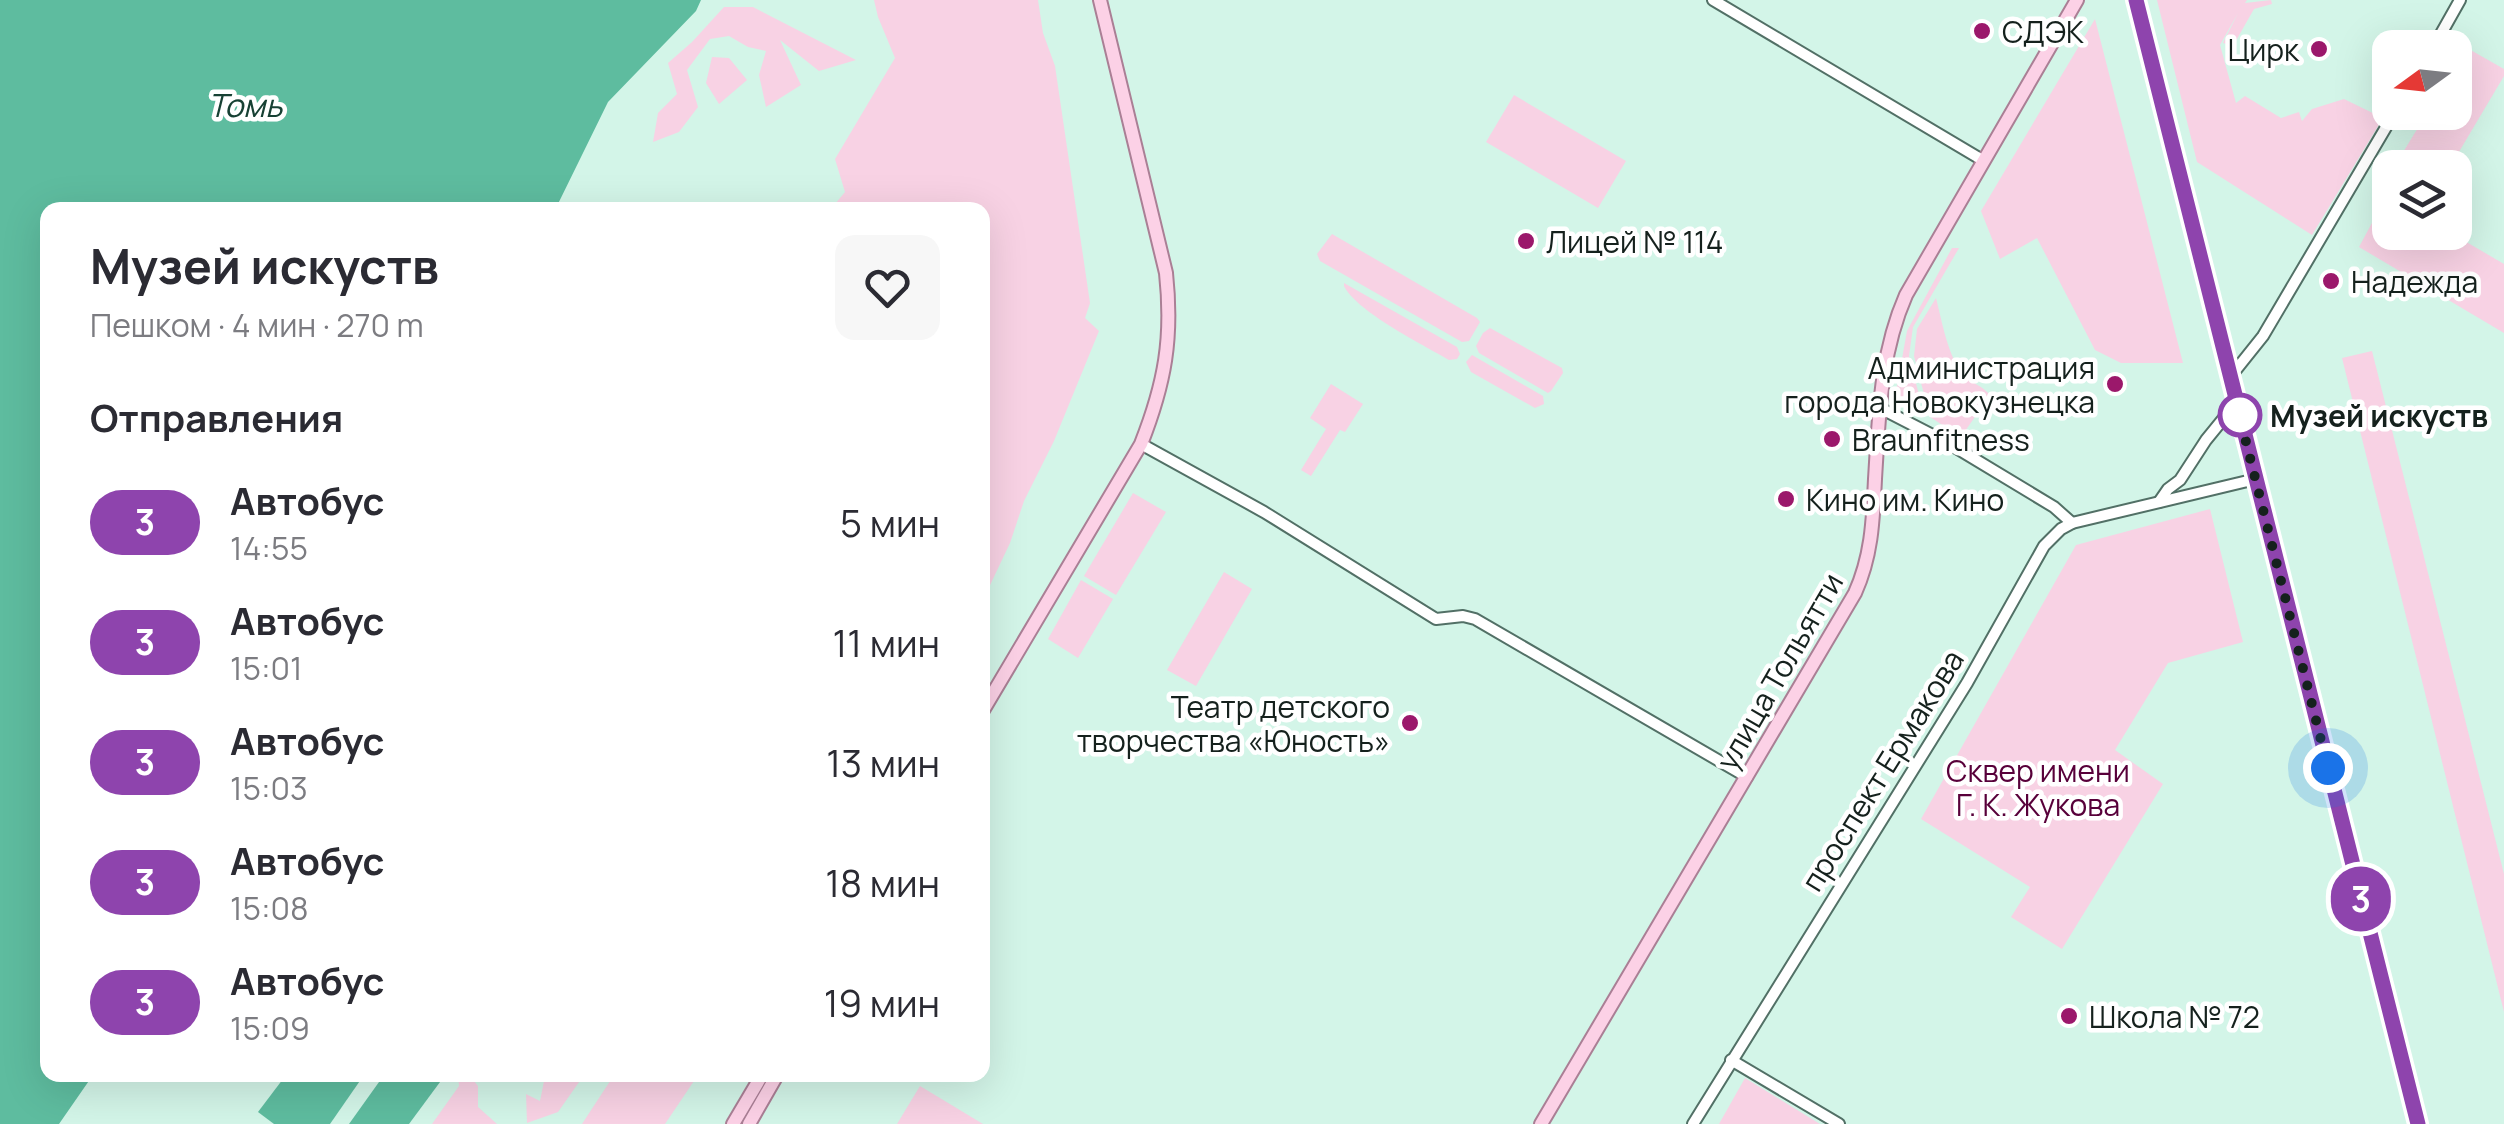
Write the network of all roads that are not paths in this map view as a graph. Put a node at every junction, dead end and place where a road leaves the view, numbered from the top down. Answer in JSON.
{"nodes":[{"id":1,"x":1100,"y":0,"type":"edge"},
{"id":2,"x":1713,"y":0,"type":"edge"},
{"id":3,"x":2077,"y":0,"type":"edge"},
{"id":4,"x":2136,"y":0,"type":"edge"},
{"id":5,"x":2460,"y":0,"type":"edge"},
{"id":6,"x":2443,"y":30,"type":"edge"},
{"id":7,"x":2384,"y":130,"type":"edge"},
{"id":8,"x":1984,"y":161,"type":"junction"},
{"id":9,"x":2230,"y":376,"type":"junction"},
{"id":10,"x":2236,"y":402,"type":"junction"},
{"id":11,"x":1880,"y":408,"type":"junction"},
{"id":12,"x":1141,"y":444,"type":"junction"},
{"id":13,"x":2256,"y":479,"type":"junction"},
{"id":14,"x":2158,"y":503,"type":"junction"},
{"id":15,"x":2072,"y":522,"type":"junction"},
{"id":16,"x":990,"y":699,"type":"edge"},
{"id":17,"x":1747,"y":777,"type":"junction"},
{"id":18,"x":1731,"y":1060,"type":"junction"},
{"id":19,"x":758,"y":1082,"type":"edge"},
{"id":20,"x":774,"y":1082,"type":"edge"},
{"id":21,"x":733,"y":1124,"type":"edge"},
{"id":22,"x":749,"y":1124,"type":"edge"},
{"id":23,"x":1541,"y":1124,"type":"edge"},
{"id":24,"x":1693,"y":1124,"type":"edge"},
{"id":25,"x":1838,"y":1124,"type":"edge"},
{"id":26,"x":2418,"y":1124,"type":"edge"}],
"edges":[{"from":1,"to":12,"type":"main road"},
{"from":2,"to":8,"type":"street"},
{"from":3,"to":8,"type":"main road","name":"улица Тольятти"},
{"from":4,"to":9,"type":"main road"},
{"from":5,"to":6,"type":"street"},
{"from":7,"to":9,"type":"street"},
{"from":8,"to":11,"type":"main road","name":"улица Тольятти"},
{"from":9,"to":10,"type":"main road"},
{"from":10,"to":13,"type":"main road"},
{"from":10,"to":14,"type":"street"},
{"from":11,"to":15,"type":"street"},
{"from":11,"to":17,"type":"main road","name":"улица Тольятти"},
{"from":12,"to":16,"type":"main road"},
{"from":12,"to":17,"type":"street"},
{"from":13,"to":14,"type":"street"},
{"from":13,"to":26,"type":"main road"},
{"from":14,"to":15,"type":"street"},
{"from":15,"to":18,"type":"street","name":"проспект Ермакова"},
{"from":17,"to":23,"type":"main road","name":"улица Тольятти"},
{"from":18,"to":24,"type":"street","name":"проспект Ермакова"},
{"from":18,"to":25,"type":"street"},
{"from":19,"to":21,"type":"main road"},
{"from":20,"to":22,"type":"main road"}]}
